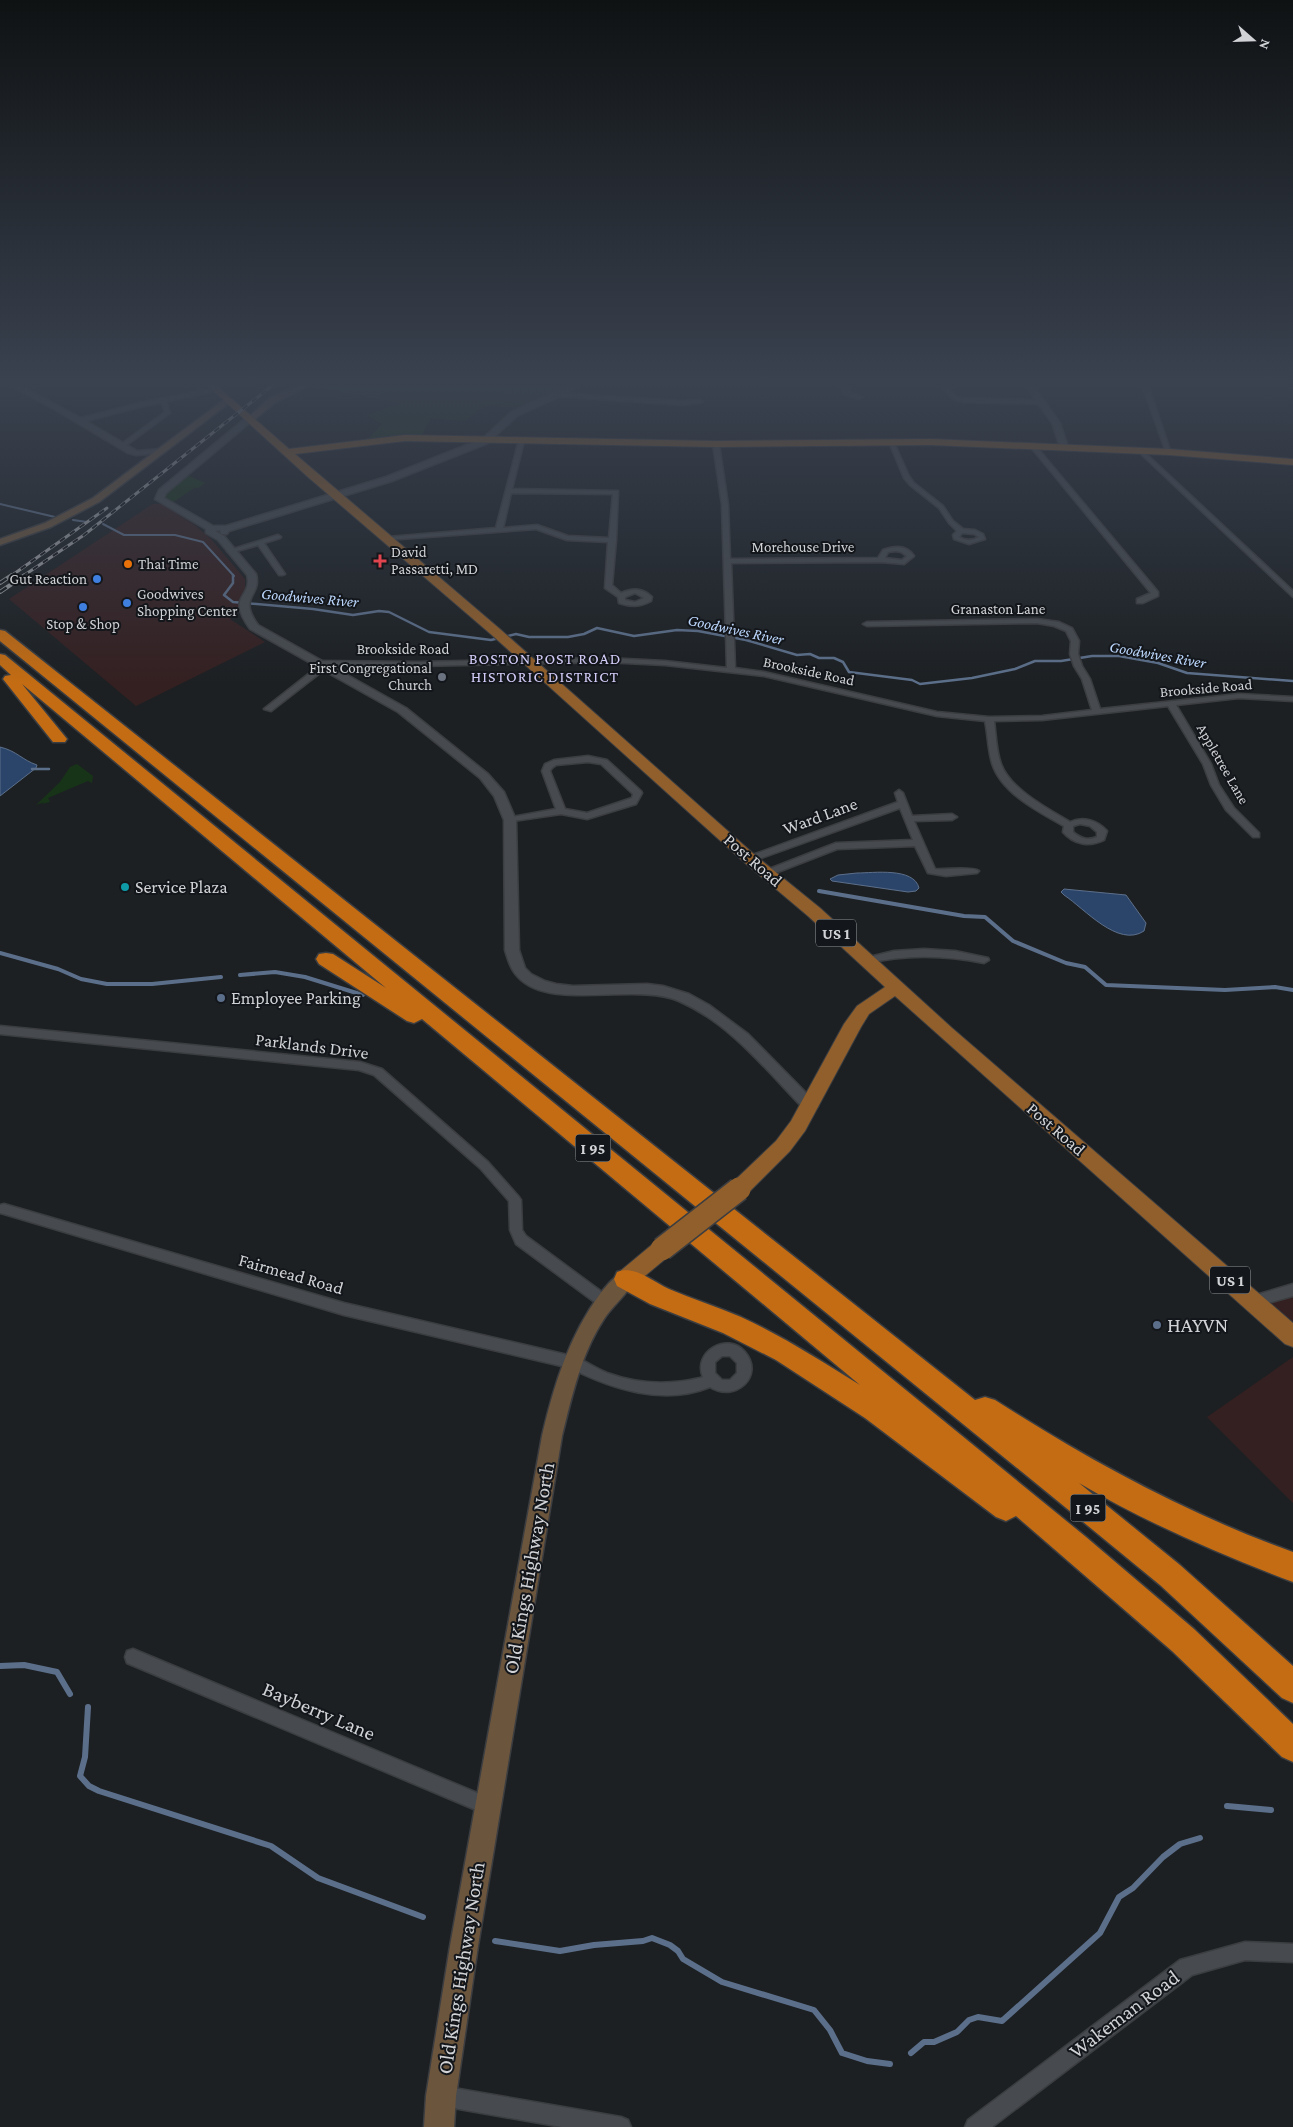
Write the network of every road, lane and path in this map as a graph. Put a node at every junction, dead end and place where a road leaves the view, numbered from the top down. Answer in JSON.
{"nodes":[{"id":1,"x":119,"y":484,"type":"edge"},
{"id":2,"x":171,"y":484,"type":"edge"},
{"id":3,"x":324,"y":484,"type":"edge"},
{"id":4,"x":372,"y":484,"type":"edge"},
{"id":5,"x":510,"y":484,"type":"edge"},
{"id":6,"x":722,"y":484,"type":"edge"},
{"id":7,"x":914,"y":484,"type":"edge"},
{"id":8,"x":1064,"y":484,"type":"edge"},
{"id":9,"x":1175,"y":484,"type":"edge"},
{"id":10,"x":508,"y":492,"type":"junction"},
{"id":11,"x":336,"y":495,"type":"junction"},
{"id":12,"x":499,"y":529,"type":"junction"},
{"id":13,"x":961,"y":531,"type":"dead end"},
{"id":14,"x":219,"y":532,"type":"junction"},
{"id":15,"x":278,"y":537,"type":"dead end"},
{"id":16,"x":388,"y":539,"type":"junction"},
{"id":17,"x":613,"y":540,"type":"junction"},
{"id":18,"x":0,"y":542,"type":"edge"},
{"id":19,"x":260,"y":542,"type":"junction"},
{"id":20,"x":230,"y":551,"type":"junction"},
{"id":21,"x":880,"y":560,"type":"dead end"},
{"id":22,"x":726,"y":561,"type":"junction"},
{"id":23,"x":281,"y":574,"type":"dead end"},
{"id":24,"x":1293,"y":595,"type":"edge"},
{"id":25,"x":621,"y":596,"type":"dead end"},
{"id":26,"x":1140,"y":601,"type":"dead end"},
{"id":27,"x":867,"y":624,"type":"dead end"},
{"id":28,"x":0,"y":634,"type":"edge"},
{"id":29,"x":0,"y":658,"type":"edge"},
{"id":30,"x":528,"y":661,"type":"junction"},
{"id":31,"x":319,"y":665,"type":"junction"},
{"id":32,"x":0,"y":668,"type":"edge"},
{"id":33,"x":731,"y":670,"type":"junction"},
{"id":34,"x":1293,"y":699,"type":"edge"},
{"id":35,"x":1172,"y":704,"type":"junction"},
{"id":36,"x":268,"y":709,"type":"dead end"},
{"id":37,"x":1096,"y":712,"type":"junction"},
{"id":38,"x":990,"y":719,"type":"junction"},
{"id":39,"x":58,"y":739,"type":"dead end"},
{"id":40,"x":899,"y":793,"type":"dead end"},
{"id":41,"x":902,"y":804,"type":"junction"},
{"id":42,"x":561,"y":811,"type":"junction"},
{"id":43,"x":952,"y":817,"type":"dead end"},
{"id":44,"x":908,"y":819,"type":"junction"},
{"id":45,"x":510,"y":820,"type":"junction"},
{"id":46,"x":1069,"y":825,"type":"dead end"},
{"id":47,"x":1256,"y":835,"type":"dead end"},
{"id":48,"x":808,"y":838,"type":"junction"},
{"id":49,"x":918,"y":843,"type":"junction"},
{"id":50,"x":824,"y":850,"type":"junction"},
{"id":51,"x":750,"y":859,"type":"junction"},
{"id":52,"x":974,"y":871,"type":"dead end"},
{"id":53,"x":767,"y":873,"type":"junction"},
{"id":54,"x":326,"y":959,"type":"dead end"},
{"id":55,"x":984,"y":960,"type":"dead end"},
{"id":56,"x":865,"y":961,"type":"junction"},
{"id":57,"x":895,"y":988,"type":"junction"},
{"id":58,"x":0,"y":1030,"type":"edge"},
{"id":59,"x":810,"y":1106,"type":"junction"},
{"id":60,"x":588,"y":1144,"type":"junction"},
{"id":61,"x":4,"y":1209,"type":"dead end"},
{"id":62,"x":626,"y":1279,"type":"junction"},
{"id":63,"x":1293,"y":1290,"type":"edge"},
{"id":64,"x":1254,"y":1301,"type":"junction"},
{"id":65,"x":605,"y":1302,"type":"junction"},
{"id":66,"x":875,"y":1337,"type":"junction"},
{"id":67,"x":1293,"y":1337,"type":"edge"},
{"id":68,"x":572,"y":1362,"type":"junction"},
{"id":69,"x":712,"y":1380,"type":"dead end"},
{"id":70,"x":1293,"y":1568,"type":"edge"},
{"id":71,"x":1183,"y":1640,"type":"junction"},
{"id":72,"x":133,"y":1657,"type":"dead end"},
{"id":73,"x":1293,"y":1687,"type":"edge"},
{"id":74,"x":1293,"y":1746,"type":"edge"},
{"id":75,"x":488,"y":1806,"type":"junction"},
{"id":76,"x":1293,"y":1953,"type":"edge"},
{"id":77,"x":441,"y":2096,"type":"junction"},
{"id":78,"x":439,"y":2127,"type":"edge"},
{"id":79,"x":621,"y":2127,"type":"edge"},
{"id":80,"x":975,"y":2127,"type":"edge"}],
"edges":[{"from":1,"to":18,"type":"main road"},
{"from":2,"to":14,"type":"street"},
{"from":3,"to":11,"type":"main road","name":"Post Road","number":"US 1"},
{"from":4,"to":11,"type":"street"},
{"from":5,"to":10,"type":"street"},
{"from":6,"to":22,"type":"street"},
{"from":7,"to":13,"type":"street"},
{"from":8,"to":26,"type":"street"},
{"from":9,"to":24,"type":"street"},
{"from":10,"to":12,"type":"street"},
{"from":10,"to":17,"type":"street"},
{"from":11,"to":14,"type":"street"},
{"from":11,"to":16,"type":"main road","name":"Post Road","number":"US 1"},
{"from":12,"to":16,"type":"street"},
{"from":12,"to":17,"type":"street"},
{"from":14,"to":20,"type":"street"},
{"from":15,"to":19,"type":"street"},
{"from":16,"to":30,"type":"main road","name":"Post Road","number":"US 1"},
{"from":17,"to":25,"type":"street"},
{"from":19,"to":20,"type":"street"},
{"from":19,"to":23,"type":"street"},
{"from":20,"to":31,"type":"street"},
{"from":21,"to":22,"type":"street","name":"Morehouse Drive"},
{"from":22,"to":33,"type":"street"},
{"from":27,"to":37,"type":"street","name":"Granaston Lane"},
{"from":28,"to":66,"type":"highway","number":"I 95"},
{"from":29,"to":60,"type":"highway","number":"I 95"},
{"from":30,"to":31,"type":"street","name":"Brookside Road"},
{"from":30,"to":33,"type":"street","name":"Brookside Road"},
{"from":30,"to":51,"type":"main road","name":"Post Road","number":"US 1"},
{"from":31,"to":36,"type":"street"},
{"from":31,"to":45,"type":"street"},
{"from":32,"to":39,"type":"highway"},
{"from":33,"to":38,"type":"street","name":"Brookside Road"},
{"from":34,"to":35,"type":"street","name":"Brookside Road"},
{"from":35,"to":37,"type":"street","name":"Brookside Road"},
{"from":35,"to":47,"type":"street","name":"Appletree Lane"},
{"from":37,"to":38,"type":"street","name":"Brookside Road"},
{"from":38,"to":46,"type":"street"},
{"from":40,"to":41,"type":"street"},
{"from":41,"to":44,"type":"street"},
{"from":41,"to":48,"type":"street","name":"Ward Lane"},
{"from":42,"to":42,"type":"street"},
{"from":42,"to":45,"type":"street"},
{"from":43,"to":44,"type":"street"},
{"from":44,"to":49,"type":"street"},
{"from":45,"to":59,"type":"street"},
{"from":48,"to":50,"type":"street"},
{"from":48,"to":51,"type":"street","name":"Ward Lane"},
{"from":49,"to":50,"type":"street"},
{"from":49,"to":52,"type":"street"},
{"from":50,"to":53,"type":"street"},
{"from":51,"to":53,"type":"main road","name":"Post Road","number":"US 1"},
{"from":53,"to":56,"type":"main road","name":"Post Road","number":"US 1"},
{"from":54,"to":60,"type":"highway"},
{"from":55,"to":56,"type":"street"},
{"from":56,"to":57,"type":"main road","name":"Post Road","number":"US 1"},
{"from":57,"to":59,"type":"main road","name":"Old Kings Highway North"},
{"from":57,"to":64,"type":"main road","name":"Post Road","number":"US 1"},
{"from":58,"to":65,"type":"street","name":"Parklands Drive"},
{"from":59,"to":62,"type":"main road","name":"Old Kings Highway North","bridge":true},
{"from":60,"to":71,"type":"highway","number":"I 95"},
{"from":61,"to":68,"type":"street","name":"Fairmead Road"},
{"from":62,"to":65,"type":"main road","name":"Old Kings Highway North"},
{"from":62,"to":71,"type":"highway"},
{"from":63,"to":64,"type":"street"},
{"from":64,"to":67,"type":"main road","name":"Post Road","number":"US 1"},
{"from":65,"to":68,"type":"main road","name":"Old Kings Highway North"},
{"from":66,"to":70,"type":"highway"},
{"from":66,"to":73,"type":"highway","number":"I 95"},
{"from":68,"to":69,"type":"street","name":"Fairmead Road"},
{"from":68,"to":75,"type":"main road","name":"Old Kings Highway North"},
{"from":71,"to":74,"type":"highway","number":"I 95"},
{"from":72,"to":75,"type":"street","name":"Bayberry Lane"},
{"from":75,"to":77,"type":"main road","name":"Old Kings Highway North"},
{"from":76,"to":80,"type":"street","name":"Wakeman Road"},
{"from":77,"to":78,"type":"main road","name":"Old Kings Highway North"},
{"from":77,"to":79,"type":"street"}]}
